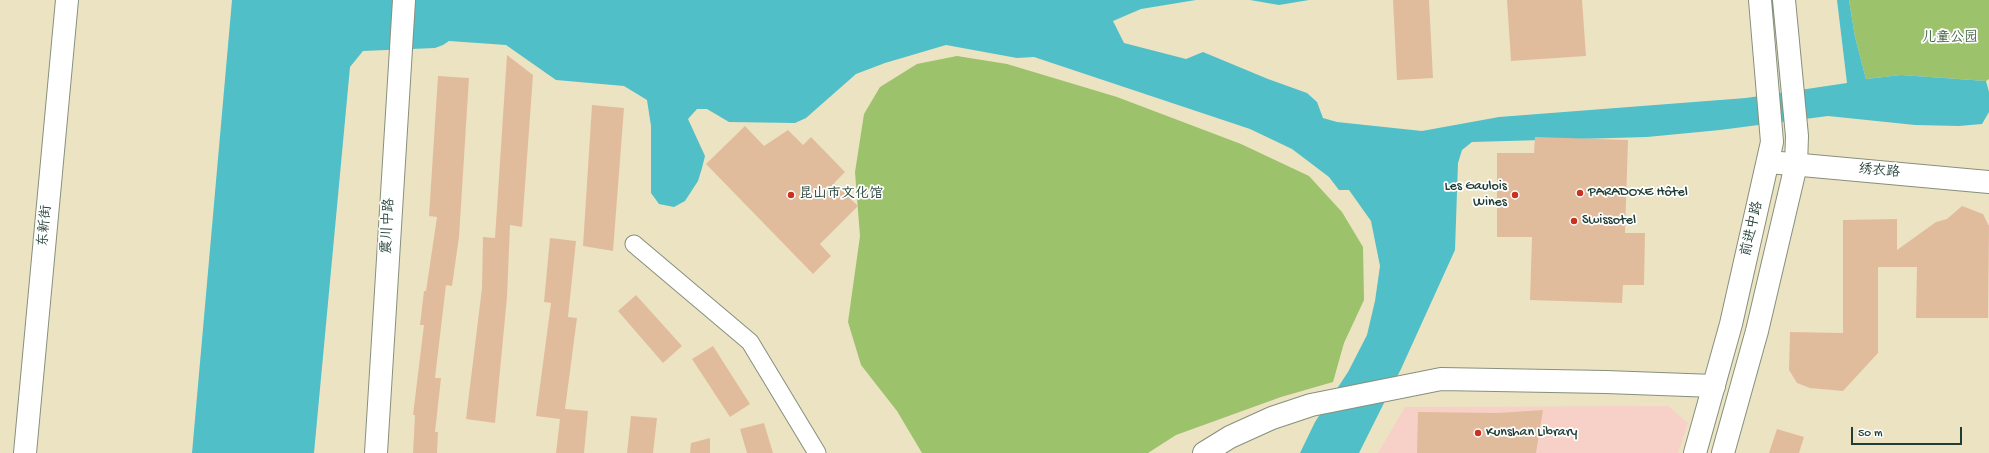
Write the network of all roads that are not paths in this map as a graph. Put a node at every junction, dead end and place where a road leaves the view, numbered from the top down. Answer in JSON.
{"nodes":[{"id":1,"x":67,"y":0,"type":"edge"},
{"id":2,"x":404,"y":0,"type":"edge"},
{"id":3,"x":1760,"y":0,"type":"edge"},
{"id":4,"x":1784,"y":0,"type":"edge"},
{"id":5,"x":1770,"y":152,"type":"junction"},
{"id":6,"x":1796,"y":165,"type":"junction"},
{"id":7,"x":1989,"y":182,"type":"edge"},
{"id":8,"x":634,"y":244,"type":"dead end"},
{"id":9,"x":1714,"y":386,"type":"junction"},
{"id":10,"x":25,"y":453,"type":"edge"},
{"id":11,"x":376,"y":453,"type":"edge"},
{"id":12,"x":818,"y":453,"type":"edge"},
{"id":13,"x":1204,"y":453,"type":"edge"},
{"id":14,"x":1695,"y":453,"type":"edge"},
{"id":15,"x":1723,"y":453,"type":"edge"}],
"edges":[{"from":1,"to":10,"type":"street","name":"东新街"},
{"from":2,"to":11,"type":"street","name":"震川中路"},
{"from":3,"to":5,"type":"street","name":"前进中路"},
{"from":4,"to":6,"type":"street","name":"前进中路"},
{"from":5,"to":6,"type":"street","name":"绣衣路"},
{"from":5,"to":9,"type":"street","name":"前进中路"},
{"from":6,"to":7,"type":"street","name":"绣衣路"},
{"from":6,"to":15,"type":"street","name":"前进中路"},
{"from":8,"to":12,"type":"street"},
{"from":9,"to":13,"type":"street"},
{"from":9,"to":14,"type":"street","name":"前进中路"}]}
